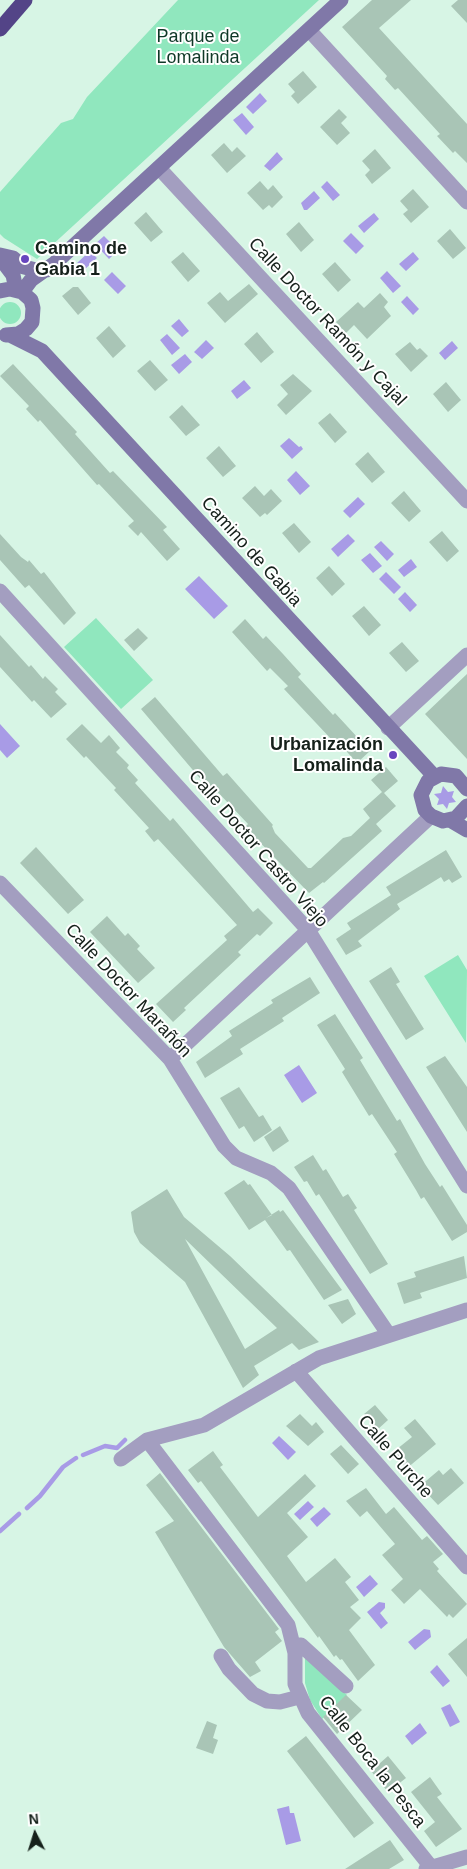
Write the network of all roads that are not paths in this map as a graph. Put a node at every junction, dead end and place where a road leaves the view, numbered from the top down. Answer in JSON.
{"nodes":[{"id":1,"x":25,"y":0,"type":"edge"},
{"id":2,"x":341,"y":0,"type":"edge"},
{"id":3,"x":0,"y":29,"type":"edge"},
{"id":4,"x":309,"y":30,"type":"junction"},
{"id":5,"x":159,"y":168,"type":"junction"},
{"id":6,"x":467,"y":202,"type":"edge"},
{"id":7,"x":0,"y":257,"type":"edge"},
{"id":8,"x":47,"y":270,"type":"junction"},
{"id":9,"x":0,"y":291,"type":"edge"},
{"id":10,"x":19,"y":291,"type":"junction"},
{"id":11,"x":32,"y":304,"type":"junction"},
{"id":12,"x":32,"y":322,"type":"junction"},
{"id":13,"x":3,"y":334,"type":"edge"},
{"id":14,"x":42,"y":351,"type":"junction"},
{"id":15,"x":467,"y":501,"type":"edge"},
{"id":16,"x":0,"y":591,"type":"edge"},
{"id":17,"x":467,"y":655,"type":"edge"},
{"id":18,"x":388,"y":728,"type":"junction"},
{"id":19,"x":434,"y":776,"type":"junction"},
{"id":20,"x":467,"y":789,"type":"edge"},
{"id":21,"x":467,"y":806,"type":"edge"},
{"id":22,"x":431,"y":816,"type":"junction"},
{"id":23,"x":450,"y":820,"type":"junction"},
{"id":24,"x":467,"y":830,"type":"edge"},
{"id":25,"x":0,"y":883,"type":"edge"},
{"id":26,"x":308,"y":930,"type":"junction"},
{"id":27,"x":170,"y":1059,"type":"junction"},
{"id":28,"x":467,"y":1186,"type":"edge"},
{"id":29,"x":467,"y":1310,"type":"edge"},
{"id":30,"x":389,"y":1335,"type":"junction"},
{"id":31,"x":296,"y":1371,"type":"junction"},
{"id":32,"x":147,"y":1440,"type":"junction"},
{"id":33,"x":122,"y":1459,"type":"dead end"},
{"id":34,"x":465,"y":1561,"type":"edge"},
{"id":35,"x":294,"y":1646,"type":"junction"},
{"id":36,"x":221,"y":1656,"type":"dead end"},
{"id":37,"x":346,"y":1686,"type":"dead end"},
{"id":38,"x":299,"y":1697,"type":"junction"},
{"id":39,"x":467,"y":1858,"type":"edge"},
{"id":40,"x":429,"y":1868,"type":"edge"}],
"edges":[{"from":1,"to":3,"type":"highway"},
{"from":2,"to":4,"type":"street"},
{"from":4,"to":5,"type":"street"},
{"from":4,"to":6,"type":"street"},
{"from":5,"to":8,"type":"street"},
{"from":5,"to":15,"type":"street","name":"Calle Doctor Ramón y Cajal"},
{"from":7,"to":8,"type":"street"},
{"from":7,"to":10,"type":"street"},
{"from":8,"to":10,"type":"street"},
{"from":8,"to":11,"type":"street"},
{"from":9,"to":10,"type":"street"},
{"from":10,"to":11,"type":"street"},
{"from":11,"to":12,"type":"street","name":"Camino de Gabia"},
{"from":12,"to":13,"type":"street"},
{"from":12,"to":14,"type":"street","name":"Camino de Gabia"},
{"from":13,"to":14,"type":"street","name":"Camino de Gabia"},
{"from":14,"to":18,"type":"street","name":"Camino de Gabia"},
{"from":16,"to":26,"type":"street","name":"Calle Doctor Castro Viejo"},
{"from":17,"to":18,"type":"street"},
{"from":18,"to":19,"type":"street","name":"Camino de Gabia"},
{"from":19,"to":20,"type":"street"},
{"from":19,"to":22,"type":"street"},
{"from":21,"to":23,"type":"street"},
{"from":22,"to":23,"type":"street"},
{"from":22,"to":26,"type":"street"},
{"from":23,"to":24,"type":"street"},
{"from":25,"to":27,"type":"street","name":"Calle Doctor Marañón"},
{"from":26,"to":27,"type":"street"},
{"from":26,"to":28,"type":"street","name":"Calle Doctor Castro Viejo"},
{"from":27,"to":30,"type":"street","name":"Calle Doctor Marañón"},
{"from":29,"to":30,"type":"street"},
{"from":30,"to":31,"type":"street"},
{"from":31,"to":32,"type":"street"},
{"from":31,"to":34,"type":"street","name":"Calle Purche"},
{"from":32,"to":33,"type":"street"},
{"from":32,"to":35,"type":"street","name":"Calle Boca la Pesca"},
{"from":35,"to":37,"type":"street","name":"Calle Boca la Pesca"},
{"from":35,"to":38,"type":"street","name":"Calle Boca la Pesca"},
{"from":36,"to":38,"type":"street"},
{"from":38,"to":40,"type":"street","name":"Calle Boca la Pesca"},
{"from":39,"to":40,"type":"street"}]}
